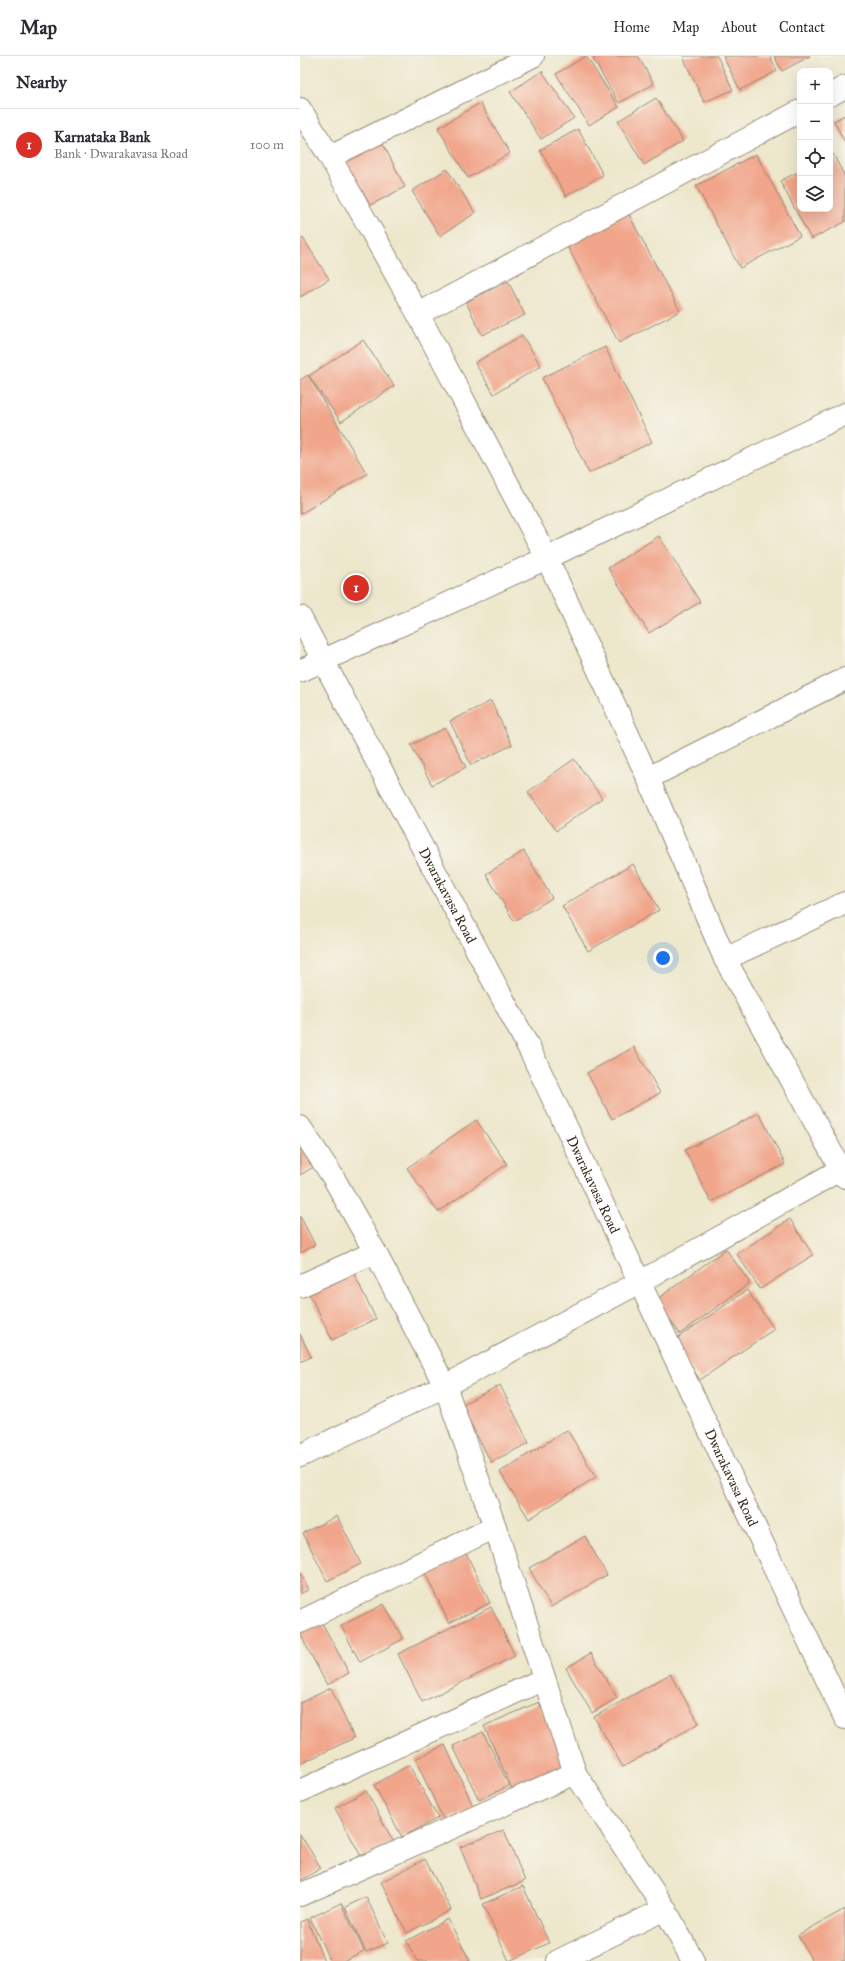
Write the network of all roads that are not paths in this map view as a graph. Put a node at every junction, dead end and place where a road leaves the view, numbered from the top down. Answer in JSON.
{"nodes":[{"id":1,"x":533,"y":56,"type":"edge"},
{"id":2,"x":845,"y":87,"type":"edge"},
{"id":3,"x":833,"y":93,"type":"edge"},
{"id":4,"x":300,"y":109,"type":"edge"},
{"id":5,"x":797,"y":113,"type":"edge"},
{"id":6,"x":330,"y":157,"type":"junction"},
{"id":7,"x":418,"y":314,"type":"junction"},
{"id":8,"x":845,"y":414,"type":"edge"},
{"id":9,"x":547,"y":558,"type":"junction"},
{"id":10,"x":300,"y":616,"type":"edge"},
{"id":11,"x":322,"y":661,"type":"junction"},
{"id":12,"x":300,"y":672,"type":"edge"},
{"id":13,"x":845,"y":679,"type":"edge"},
{"id":14,"x":648,"y":778,"type":"junction"},
{"id":15,"x":845,"y":903,"type":"edge"},
{"id":16,"x":725,"y":959,"type":"junction"},
{"id":17,"x":300,"y":1127,"type":"edge"},
{"id":18,"x":844,"y":1171,"type":"edge"},
{"id":19,"x":375,"y":1252,"type":"junction"},
{"id":20,"x":640,"y":1282,"type":"junction"},
{"id":21,"x":300,"y":1286,"type":"edge"},
{"id":22,"x":445,"y":1386,"type":"junction"},
{"id":23,"x":300,"y":1456,"type":"edge"},
{"id":24,"x":495,"y":1527,"type":"junction"},
{"id":25,"x":300,"y":1622,"type":"edge"},
{"id":26,"x":544,"y":1679,"type":"junction"},
{"id":27,"x":845,"y":1718,"type":"edge"},
{"id":28,"x":574,"y":1773,"type":"junction"},
{"id":29,"x":300,"y":1791,"type":"edge"},
{"id":30,"x":300,"y":1895,"type":"edge"},
{"id":31,"x":666,"y":1909,"type":"junction"},
{"id":32,"x":558,"y":1961,"type":"edge"},
{"id":33,"x":692,"y":1961,"type":"edge"}],
"edges":[{"from":1,"to":6,"type":"street"},
{"from":2,"to":3,"type":"street"},
{"from":4,"to":6,"type":"street"},
{"from":5,"to":7,"type":"street"},
{"from":6,"to":7,"type":"street"},
{"from":7,"to":9,"type":"street"},
{"from":8,"to":9,"type":"street"},
{"from":9,"to":11,"type":"street"},
{"from":9,"to":14,"type":"street"},
{"from":10,"to":11,"type":"street","name":"Dwarakavasa Road"},
{"from":11,"to":12,"type":"street"},
{"from":11,"to":20,"type":"street","name":"Dwarakavasa Road"},
{"from":13,"to":14,"type":"street"},
{"from":14,"to":16,"type":"street"},
{"from":15,"to":16,"type":"street"},
{"from":16,"to":18,"type":"street"},
{"from":17,"to":19,"type":"street"},
{"from":18,"to":20,"type":"street"},
{"from":19,"to":21,"type":"street"},
{"from":19,"to":22,"type":"street"},
{"from":20,"to":22,"type":"street"},
{"from":20,"to":27,"type":"street","name":"Dwarakavasa Road"},
{"from":22,"to":23,"type":"street"},
{"from":22,"to":24,"type":"street"},
{"from":24,"to":25,"type":"street"},
{"from":24,"to":26,"type":"street"},
{"from":26,"to":28,"type":"street"},
{"from":26,"to":29,"type":"street"},
{"from":28,"to":30,"type":"street"},
{"from":28,"to":31,"type":"street"},
{"from":31,"to":32,"type":"street"},
{"from":31,"to":33,"type":"street"}]}
